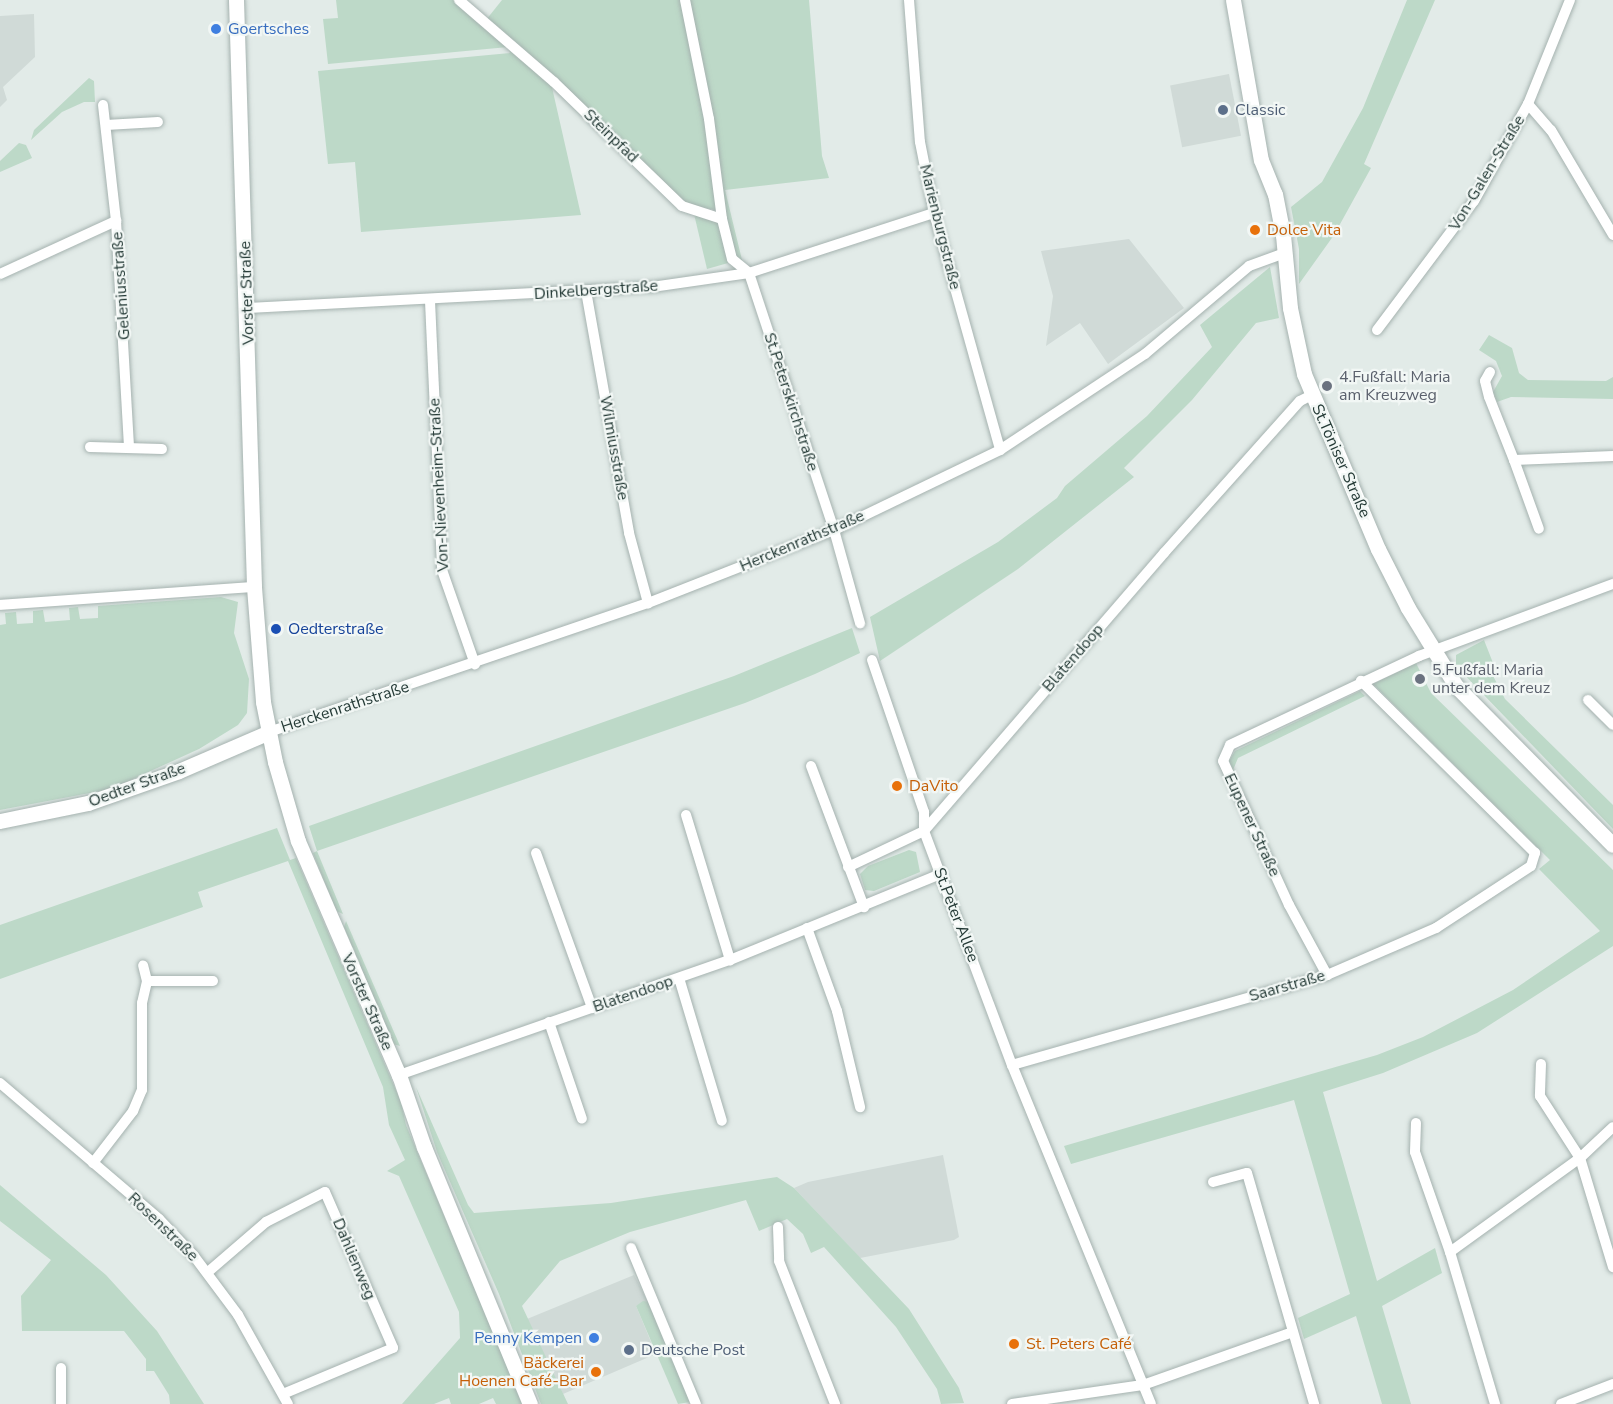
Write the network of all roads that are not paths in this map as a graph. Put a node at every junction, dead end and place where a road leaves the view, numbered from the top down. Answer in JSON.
{"nodes":[{"id":1,"x":236,"y":0,"type":"edge"},
{"id":2,"x":459,"y":0,"type":"edge"},
{"id":3,"x":685,"y":0,"type":"edge"},
{"id":4,"x":909,"y":0,"type":"edge"},
{"id":5,"x":1233,"y":0,"type":"edge"},
{"id":6,"x":1570,"y":0,"type":"edge"},
{"id":7,"x":1528,"y":104,"type":"junction"},
{"id":8,"x":103,"y":105,"type":"dead end"},
{"id":9,"x":158,"y":122,"type":"dead end"},
{"id":10,"x":106,"y":125,"type":"junction"},
{"id":11,"x":934,"y":213,"type":"junction"},
{"id":12,"x":722,"y":219,"type":"junction"},
{"id":13,"x":116,"y":221,"type":"junction"},
{"id":14,"x":1611,"y":229,"type":"edge"},
{"id":15,"x":1285,"y":253,"type":"junction"},
{"id":16,"x":748,"y":273,"type":"junction"},
{"id":17,"x":0,"y":274,"type":"edge"},
{"id":18,"x":586,"y":291,"type":"junction"},
{"id":19,"x":430,"y":301,"type":"junction"},
{"id":20,"x":248,"y":308,"type":"junction"},
{"id":21,"x":1377,"y":330,"type":"dead end"},
{"id":22,"x":1490,"y":372,"type":"dead end"},
{"id":23,"x":1312,"y":395,"type":"junction"},
{"id":24,"x":90,"y":447,"type":"dead end"},
{"id":25,"x":129,"y":448,"type":"junction"},
{"id":26,"x":162,"y":449,"type":"dead end"},
{"id":27,"x":1000,"y":450,"type":"junction"},
{"id":28,"x":1613,"y":456,"type":"edge"},
{"id":29,"x":1514,"y":460,"type":"junction"},
{"id":30,"x":1539,"y":529,"type":"dead end"},
{"id":31,"x":834,"y":530,"type":"junction"},
{"id":32,"x":1613,"y":584,"type":"edge"},
{"id":33,"x":254,"y":587,"type":"junction"},
{"id":34,"x":648,"y":603,"type":"junction"},
{"id":35,"x":0,"y":605,"type":"edge"},
{"id":36,"x":860,"y":623,"type":"dead end"},
{"id":37,"x":1433,"y":652,"type":"junction"},
{"id":38,"x":872,"y":660,"type":"dead end"},
{"id":39,"x":475,"y":664,"type":"junction"},
{"id":40,"x":1361,"y":681,"type":"junction"},
{"id":41,"x":1588,"y":700,"type":"dead end"},
{"id":42,"x":1613,"y":725,"type":"edge"},
{"id":43,"x":269,"y":732,"type":"junction"},
{"id":44,"x":812,"y":766,"type":"dead end"},
{"id":45,"x":686,"y":815,"type":"dead end"},
{"id":46,"x":0,"y":821,"type":"edge"},
{"id":47,"x":924,"y":831,"type":"junction"},
{"id":48,"x":1613,"y":845,"type":"edge"},
{"id":49,"x":536,"y":853,"type":"dead end"},
{"id":50,"x":848,"y":867,"type":"junction"},
{"id":51,"x":941,"y":874,"type":"junction"},
{"id":52,"x":864,"y":907,"type":"junction"},
{"id":53,"x":807,"y":928,"type":"junction"},
{"id":54,"x":730,"y":960,"type":"junction"},
{"id":55,"x":143,"y":965,"type":"dead end"},
{"id":56,"x":1327,"y":975,"type":"junction"},
{"id":57,"x":679,"y":978,"type":"junction"},
{"id":58,"x":147,"y":981,"type":"junction"},
{"id":59,"x":213,"y":981,"type":"dead end"},
{"id":60,"x":592,"y":1008,"type":"junction"},
{"id":61,"x":549,"y":1022,"type":"junction"},
{"id":62,"x":1541,"y":1064,"type":"dead end"},
{"id":63,"x":1012,"y":1065,"type":"junction"},
{"id":64,"x":399,"y":1075,"type":"junction"},
{"id":65,"x":0,"y":1083,"type":"edge"},
{"id":66,"x":860,"y":1107,"type":"dead end"},
{"id":67,"x":582,"y":1119,"type":"dead end"},
{"id":68,"x":722,"y":1121,"type":"dead end"},
{"id":69,"x":1416,"y":1123,"type":"dead end"},
{"id":70,"x":1613,"y":1127,"type":"edge"},
{"id":71,"x":1580,"y":1158,"type":"junction"},
{"id":72,"x":93,"y":1163,"type":"junction"},
{"id":73,"x":1213,"y":1182,"type":"dead end"},
{"id":74,"x":778,"y":1227,"type":"dead end"},
{"id":75,"x":631,"y":1248,"type":"dead end"},
{"id":76,"x":1450,"y":1252,"type":"junction"},
{"id":77,"x":1613,"y":1267,"type":"edge"},
{"id":78,"x":208,"y":1272,"type":"junction"},
{"id":79,"x":1293,"y":1332,"type":"junction"},
{"id":80,"x":61,"y":1368,"type":"dead end"},
{"id":81,"x":1613,"y":1384,"type":"edge"},
{"id":82,"x":1143,"y":1385,"type":"junction"},
{"id":83,"x":286,"y":1399,"type":"edge"},
{"id":84,"x":1025,"y":1403,"type":"edge"},
{"id":85,"x":61,"y":1404,"type":"edge"},
{"id":86,"x":530,"y":1404,"type":"edge"},
{"id":87,"x":696,"y":1404,"type":"edge"},
{"id":88,"x":835,"y":1404,"type":"edge"},
{"id":89,"x":1012,"y":1404,"type":"edge"},
{"id":90,"x":1152,"y":1404,"type":"edge"},
{"id":91,"x":1314,"y":1404,"type":"edge"},
{"id":92,"x":1495,"y":1404,"type":"edge"},
{"id":93,"x":1561,"y":1404,"type":"edge"}],
"edges":[{"from":1,"to":20,"type":"main road","name":"Vorster Straße"},
{"from":2,"to":12,"type":"street","name":"Steinpfad"},
{"from":3,"to":12,"type":"street"},
{"from":4,"to":11,"type":"street","name":"Marienburgstraße"},
{"from":5,"to":15,"type":"main road","name":"St.Töniser Straße"},
{"from":6,"to":7,"type":"street","name":"Von-Galen-Straße"},
{"from":7,"to":14,"type":"street"},
{"from":7,"to":21,"type":"street","name":"Von-Galen-Straße"},
{"from":8,"to":10,"type":"street","name":"Geleniusstraße"},
{"from":9,"to":10,"type":"street"},
{"from":10,"to":13,"type":"street","name":"Geleniusstraße"},
{"from":11,"to":16,"type":"street","name":"Dinkelbergstraße"},
{"from":11,"to":27,"type":"street","name":"Marienburgstraße"},
{"from":12,"to":16,"type":"street"},
{"from":13,"to":17,"type":"street"},
{"from":13,"to":25,"type":"street","name":"Geleniusstraße"},
{"from":15,"to":23,"type":"main road","name":"St.Töniser Straße"},
{"from":15,"to":27,"type":"street","name":"Herckenrathstraße"},
{"from":16,"to":18,"type":"street","name":"Dinkelbergstraße"},
{"from":16,"to":31,"type":"street","name":"St.Peterskirchstraße"},
{"from":18,"to":19,"type":"street","name":"Dinkelbergstraße"},
{"from":18,"to":34,"type":"street","name":"Wilmiusstraße"},
{"from":19,"to":20,"type":"street","name":"Dinkelbergstraße"},
{"from":19,"to":39,"type":"street","name":"Von-Nievenheim-Straße"},
{"from":20,"to":33,"type":"main road","name":"Vorster Straße"},
{"from":22,"to":29,"type":"street"},
{"from":23,"to":37,"type":"main road","name":"St.Töniser Straße"},
{"from":23,"to":47,"type":"street","name":"Blatendoop"},
{"from":24,"to":25,"type":"street"},
{"from":25,"to":26,"type":"street"},
{"from":27,"to":31,"type":"street","name":"Herckenrathstraße"},
{"from":28,"to":29,"type":"street"},
{"from":29,"to":30,"type":"street"},
{"from":31,"to":34,"type":"street","name":"Herckenrathstraße"},
{"from":31,"to":36,"type":"street"},
{"from":32,"to":37,"type":"street","name":"Eupener Straße"},
{"from":33,"to":35,"type":"street"},
{"from":33,"to":43,"type":"main road","name":"Vorster Straße"},
{"from":34,"to":39,"type":"street","name":"Herckenrathstraße"},
{"from":37,"to":40,"type":"street","name":"Eupener Straße"},
{"from":37,"to":48,"type":"main road","name":"St.Töniser Straße"},
{"from":38,"to":47,"type":"street","name":"St.Peter Allee"},
{"from":39,"to":43,"type":"street","name":"Herckenrathstraße"},
{"from":40,"to":56,"type":"street","name":"Eupener Straße"},
{"from":40,"to":56,"type":"street","name":"Saarstraße"},
{"from":41,"to":42,"type":"street"},
{"from":43,"to":46,"type":"main road","name":"Oedter Straße"},
{"from":43,"to":64,"type":"main road","name":"Vorster Straße"},
{"from":44,"to":50,"type":"street"},
{"from":45,"to":54,"type":"street"},
{"from":47,"to":50,"type":"street","name":"Blatendoop"},
{"from":47,"to":51,"type":"street","name":"St.Peter Allee"},
{"from":49,"to":60,"type":"street"},
{"from":50,"to":52,"type":"street"},
{"from":51,"to":52,"type":"street","name":"Blatendoop"},
{"from":51,"to":63,"type":"street","name":"St.Peter Allee"},
{"from":52,"to":53,"type":"street","name":"Blatendoop"},
{"from":53,"to":54,"type":"street","name":"Blatendoop"},
{"from":53,"to":66,"type":"street"},
{"from":54,"to":57,"type":"street","name":"Blatendoop"},
{"from":55,"to":58,"type":"street"},
{"from":56,"to":63,"type":"street","name":"Saarstraße"},
{"from":57,"to":60,"type":"street","name":"Blatendoop"},
{"from":57,"to":68,"type":"street"},
{"from":58,"to":59,"type":"street"},
{"from":58,"to":72,"type":"street"},
{"from":60,"to":61,"type":"street","name":"Blatendoop"},
{"from":61,"to":64,"type":"street","name":"Blatendoop"},
{"from":61,"to":67,"type":"street"},
{"from":62,"to":71,"type":"street"},
{"from":63,"to":82,"type":"street","name":"St.Peter Allee"},
{"from":64,"to":86,"type":"main road","name":"Vorster Straße"},
{"from":65,"to":72,"type":"street","name":"Rosenstraße"},
{"from":69,"to":76,"type":"street"},
{"from":70,"to":71,"type":"street"},
{"from":71,"to":76,"type":"street"},
{"from":71,"to":77,"type":"street"},
{"from":72,"to":78,"type":"street","name":"Rosenstraße"},
{"from":73,"to":79,"type":"street"},
{"from":74,"to":88,"type":"street"},
{"from":75,"to":87,"type":"street"},
{"from":76,"to":92,"type":"street"},
{"from":78,"to":83,"type":"street","name":"Rosenstraße"},
{"from":78,"to":83,"type":"street","name":"Dahlienweg"},
{"from":79,"to":82,"type":"street"},
{"from":79,"to":91,"type":"street"},
{"from":80,"to":85,"type":"street"},
{"from":81,"to":93,"type":"street"},
{"from":82,"to":84,"type":"street"},
{"from":82,"to":90,"type":"street","name":"St.Peter Allee"},
{"from":84,"to":89,"type":"street"}]}
